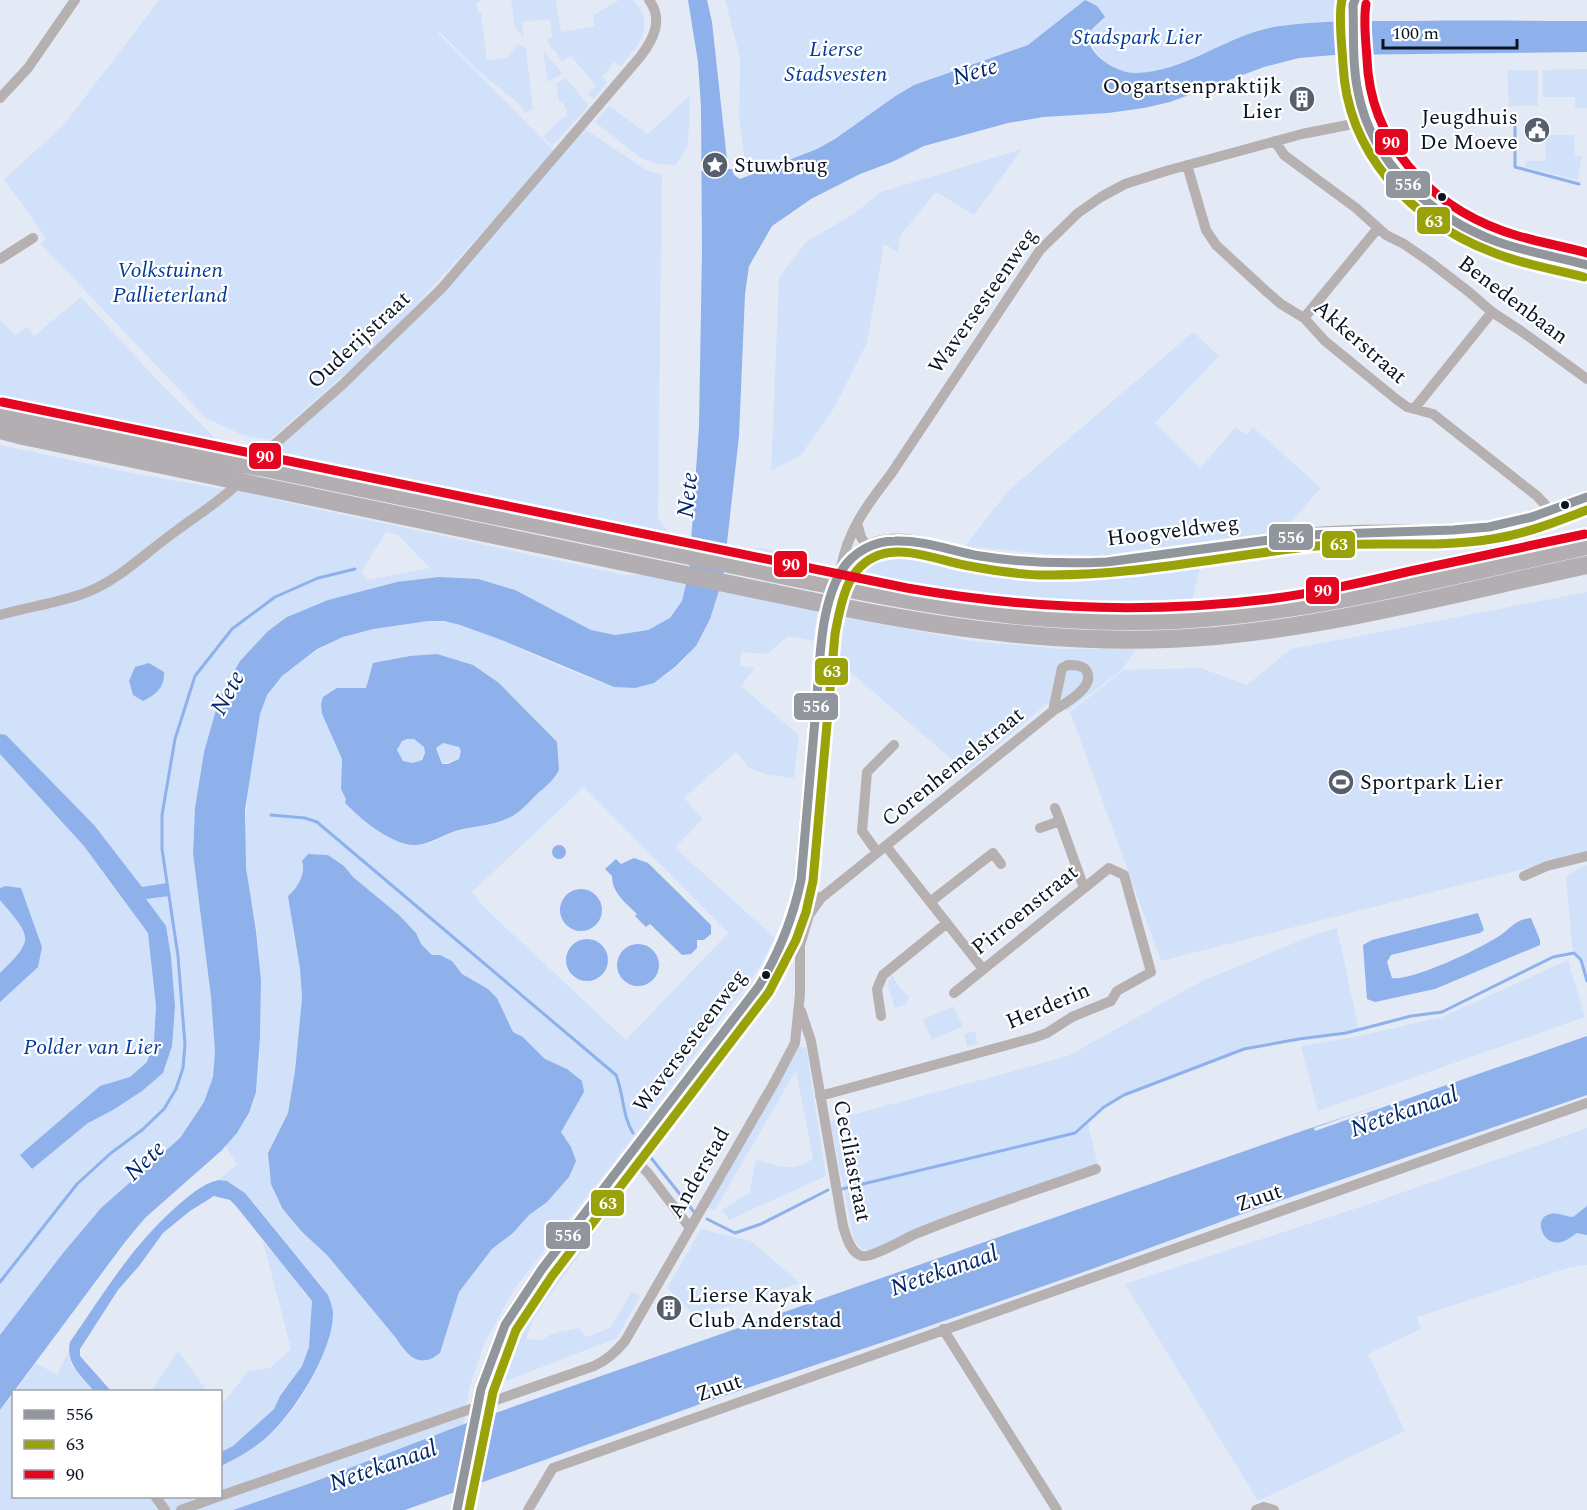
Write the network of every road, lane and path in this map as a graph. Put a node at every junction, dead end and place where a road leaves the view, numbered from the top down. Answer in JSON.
{"nodes":[{"id":1,"x":75,"y":0,"type":"edge"},
{"id":2,"x":649,"y":0,"type":"edge"},
{"id":3,"x":1354,"y":7,"type":"edge"},
{"id":4,"x":0,"y":98,"type":"edge"},
{"id":5,"x":1368,"y":121,"type":"junction"},
{"id":6,"x":1275,"y":141,"type":"junction"},
{"id":7,"x":1187,"y":165,"type":"junction"},
{"id":8,"x":1378,"y":228,"type":"junction"},
{"id":9,"x":33,"y":237,"type":"dead end"},
{"id":10,"x":0,"y":259,"type":"edge"},
{"id":11,"x":1587,"y":265,"type":"edge"},
{"id":12,"x":1492,"y":312,"type":"junction"},
{"id":13,"x":1304,"y":318,"type":"junction"},
{"id":14,"x":1587,"y":379,"type":"edge"},
{"id":15,"x":1414,"y":409,"type":"junction"},
{"id":16,"x":0,"y":414,"type":"edge"},
{"id":17,"x":0,"y":430,"type":"edge"},
{"id":18,"x":1587,"y":497,"type":"edge"},
{"id":19,"x":1551,"y":511,"type":"junction"},
{"id":20,"x":856,"y":523,"type":"junction"},
{"id":21,"x":1587,"y":546,"type":"edge"},
{"id":22,"x":868,"y":548,"type":"junction"},
{"id":23,"x":1587,"y":565,"type":"edge"},
{"id":24,"x":841,"y":568,"type":"junction"},
{"id":25,"x":0,"y":615,"type":"edge"},
{"id":26,"x":1053,"y":711,"type":"dead end"},
{"id":27,"x":894,"y":745,"type":"dead end"},
{"id":28,"x":1055,"y":808,"type":"dead end"},
{"id":29,"x":1060,"y":820,"type":"junction"},
{"id":30,"x":1040,"y":828,"type":"dead end"},
{"id":31,"x":881,"y":849,"type":"junction"},
{"id":32,"x":1587,"y":856,"type":"edge"},
{"id":33,"x":1001,"y":864,"type":"dead end"},
{"id":34,"x":1124,"y":875,"type":"joint"},
{"id":35,"x":1524,"y":876,"type":"dead end"},
{"id":36,"x":1084,"y":888,"type":"junction"},
{"id":37,"x":799,"y":893,"type":"junction"},
{"id":38,"x":821,"y":898,"type":"junction"},
{"id":39,"x":930,"y":902,"type":"junction"},
{"id":40,"x":947,"y":923,"type":"junction"},
{"id":41,"x":800,"y":964,"type":"joint"},
{"id":42,"x":983,"y":969,"type":"junction"},
{"id":43,"x":954,"y":993,"type":"dead end"},
{"id":44,"x":800,"y":1008,"type":"junction"},
{"id":45,"x":881,"y":1016,"type":"dead end"},
{"id":46,"x":820,"y":1096,"type":"junction"},
{"id":47,"x":1587,"y":1103,"type":"edge"},
{"id":48,"x":630,"y":1155,"type":"junction"},
{"id":49,"x":1096,"y":1168,"type":"dead end"},
{"id":50,"x":690,"y":1228,"type":"junction"},
{"id":51,"x":944,"y":1329,"type":"junction"},
{"id":52,"x":222,"y":1495,"type":"edge"},
{"id":53,"x":156,"y":1498,"type":"edge"},
{"id":54,"x":214,"y":1498,"type":"edge"},
{"id":55,"x":165,"y":1510,"type":"edge"},
{"id":56,"x":181,"y":1510,"type":"edge"},
{"id":57,"x":457,"y":1510,"type":"edge"},
{"id":58,"x":528,"y":1510,"type":"edge"},
{"id":59,"x":1057,"y":1510,"type":"edge"},
{"id":60,"x":1256,"y":1510,"type":"edge"},
{"id":61,"x":1274,"y":1510,"type":"edge"}],
"edges":[{"from":1,"to":4,"type":"street"},
{"from":2,"to":25,"type":"street","name":"Ouderijstraat"},
{"from":3,"to":5,"type":"main road"},
{"from":5,"to":6,"type":"street","name":"Waversesteenweg"},
{"from":5,"to":11,"type":"main road"},
{"from":6,"to":7,"type":"street","name":"Waversesteenweg"},
{"from":6,"to":8,"type":"street","name":"Benedenbaan"},
{"from":7,"to":13,"type":"street","name":"Akkerstraat"},
{"from":7,"to":20,"type":"street","name":"Waversesteenweg"},
{"from":8,"to":12,"type":"street","name":"Benedenbaan"},
{"from":8,"to":13,"type":"street"},
{"from":9,"to":10,"type":"street"},
{"from":12,"to":14,"type":"street","name":"Benedenbaan"},
{"from":12,"to":15,"type":"street"},
{"from":13,"to":15,"type":"street","name":"Akkerstraat"},
{"from":15,"to":19,"type":"street","name":"Akkerstraat"},
{"from":16,"to":21,"type":"highway","bridge":true},
{"from":17,"to":23,"type":"highway","bridge":true},
{"from":18,"to":19,"type":"main road","name":"Hoogveldweg"},
{"from":19,"to":22,"type":"main road","name":"Hoogveldweg"},
{"from":20,"to":22,"type":"street"},
{"from":20,"to":24,"type":"street","name":"Waversesteenweg"},
{"from":22,"to":24,"type":"main road","name":"Hoogveldweg"},
{"from":24,"to":37,"type":"main road","name":"Waversesteenweg"},
{"from":26,"to":31,"type":"street","name":"Corenhemelstraat"},
{"from":27,"to":31,"type":"street","name":"Corenhemelstraat"},
{"from":28,"to":29,"type":"street"},
{"from":29,"to":30,"type":"street"},
{"from":29,"to":36,"type":"street"},
{"from":31,"to":38,"type":"street","name":"Corenhemelstraat"},
{"from":31,"to":39,"type":"street"},
{"from":32,"to":35,"type":"street"},
{"from":33,"to":39,"type":"street"},
{"from":34,"to":36,"type":"street","name":"Pirroenstraat"},
{"from":34,"to":46,"type":"street","name":"Herderin"},
{"from":36,"to":42,"type":"street","name":"Pirroenstraat"},
{"from":37,"to":38,"type":"street"},
{"from":37,"to":48,"type":"main road","name":"Waversesteenweg"},
{"from":38,"to":41,"type":"street","name":"Corenhemelstraat"},
{"from":39,"to":40,"type":"street"},
{"from":40,"to":42,"type":"street"},
{"from":40,"to":45,"type":"street"},
{"from":41,"to":44,"type":"street","name":"Ceciliastraat"},
{"from":42,"to":43,"type":"street","name":"Pirroenstraat"},
{"from":44,"to":46,"type":"street","name":"Ceciliastraat"},
{"from":44,"to":50,"type":"street","name":"Anderstad"},
{"from":46,"to":49,"type":"street","name":"Ceciliastraat"},
{"from":47,"to":51,"type":"street","name":"Zuut"},
{"from":48,"to":50,"type":"street"},
{"from":48,"to":57,"type":"main road","name":"Waversesteenweg","bridge":true},
{"from":50,"to":52,"type":"street","name":"Anderstad"},
{"from":51,"to":58,"type":"street","name":"Zuut"},
{"from":51,"to":59,"type":"street"},
{"from":53,"to":55,"type":"street"},
{"from":54,"to":56,"type":"street"},
{"from":60,"to":61,"type":"street"}]}
